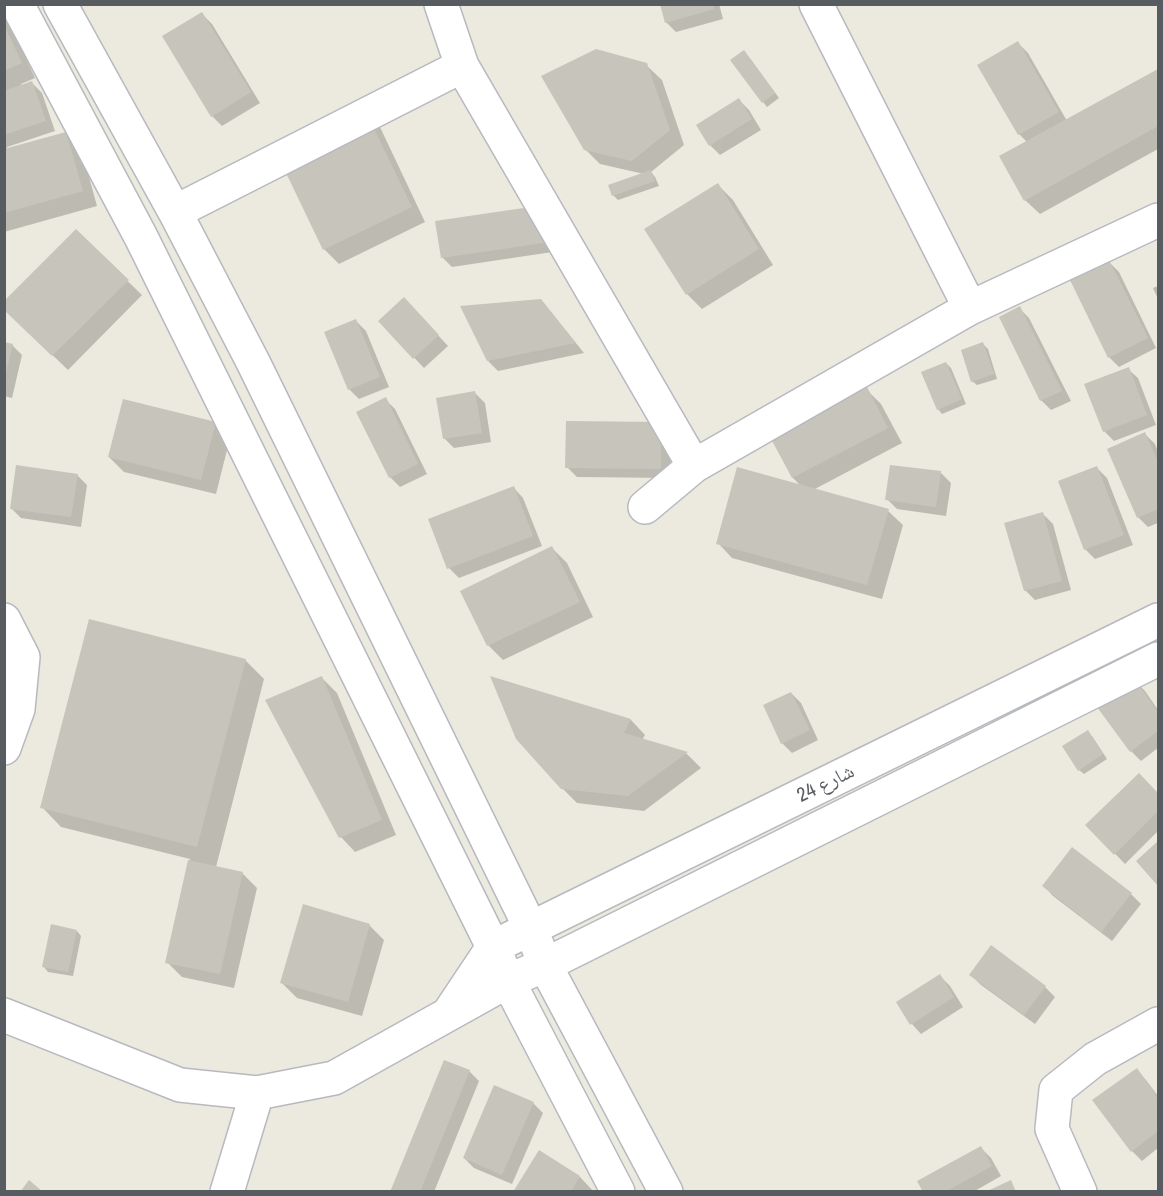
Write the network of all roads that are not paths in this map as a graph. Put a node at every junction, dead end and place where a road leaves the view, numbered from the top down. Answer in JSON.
{"nodes":[{"id":1,"x":17,"y":4,"type":"edge"},
{"id":2,"x":60,"y":4,"type":"edge"},
{"id":3,"x":441,"y":4,"type":"edge"},
{"id":4,"x":816,"y":4,"type":"edge"},
{"id":5,"x":462,"y":66,"type":"junction"},
{"id":6,"x":176,"y":212,"type":"junction"},
{"id":7,"x":1158,"y":220,"type":"edge"},
{"id":8,"x":970,"y":308,"type":"junction"},
{"id":9,"x":694,"y":466,"type":"junction"},
{"id":10,"x":645,"y":507,"type":"dead end"},
{"id":11,"x":4,"y":620,"type":"edge"},
{"id":12,"x":1158,"y":620,"type":"edge"},
{"id":13,"x":1158,"y":659,"type":"edge"},
{"id":14,"x":4,"y":748,"type":"edge"},
{"id":15,"x":531,"y":928,"type":"junction"},
{"id":16,"x":493,"y":947,"type":"junction"},
{"id":17,"x":545,"y":965,"type":"junction"},
{"id":18,"x":508,"y":981,"type":"junction"},
{"id":19,"x":449,"y":1013,"type":"junction"},
{"id":20,"x":4,"y":1015,"type":"edge"},
{"id":21,"x":1158,"y":1024,"type":"edge"},
{"id":22,"x":257,"y":1093,"type":"junction"},
{"id":23,"x":227,"y":1191,"type":"edge"},
{"id":24,"x":618,"y":1191,"type":"edge"},
{"id":25,"x":666,"y":1191,"type":"edge"},
{"id":26,"x":1080,"y":1191,"type":"edge"}],
"edges":[{"from":1,"to":16,"type":"street"},
{"from":2,"to":6,"type":"street"},
{"from":3,"to":5,"type":"street"},
{"from":4,"to":8,"type":"street"},
{"from":5,"to":6,"type":"street"},
{"from":5,"to":9,"type":"street"},
{"from":6,"to":15,"type":"street"},
{"from":7,"to":8,"type":"street"},
{"from":8,"to":9,"type":"street"},
{"from":9,"to":10,"type":"street"},
{"from":11,"to":14,"type":"street"},
{"from":12,"to":15,"type":"street","name":"شارع 24"},
{"from":13,"to":17,"type":"street","name":"شارع 24"},
{"from":15,"to":16,"type":"street","name":"شارع 24"},
{"from":15,"to":17,"type":"street"},
{"from":16,"to":18,"type":"street"},
{"from":16,"to":19,"type":"street"},
{"from":17,"to":18,"type":"street","name":"شارع 24"},
{"from":17,"to":25,"type":"street"},
{"from":18,"to":19,"type":"street","name":"شارع 24"},
{"from":18,"to":24,"type":"street"},
{"from":19,"to":22,"type":"street","name":"شارع 24"},
{"from":20,"to":22,"type":"street","name":"شارع 24"},
{"from":21,"to":26,"type":"street"},
{"from":22,"to":23,"type":"street"}]}
